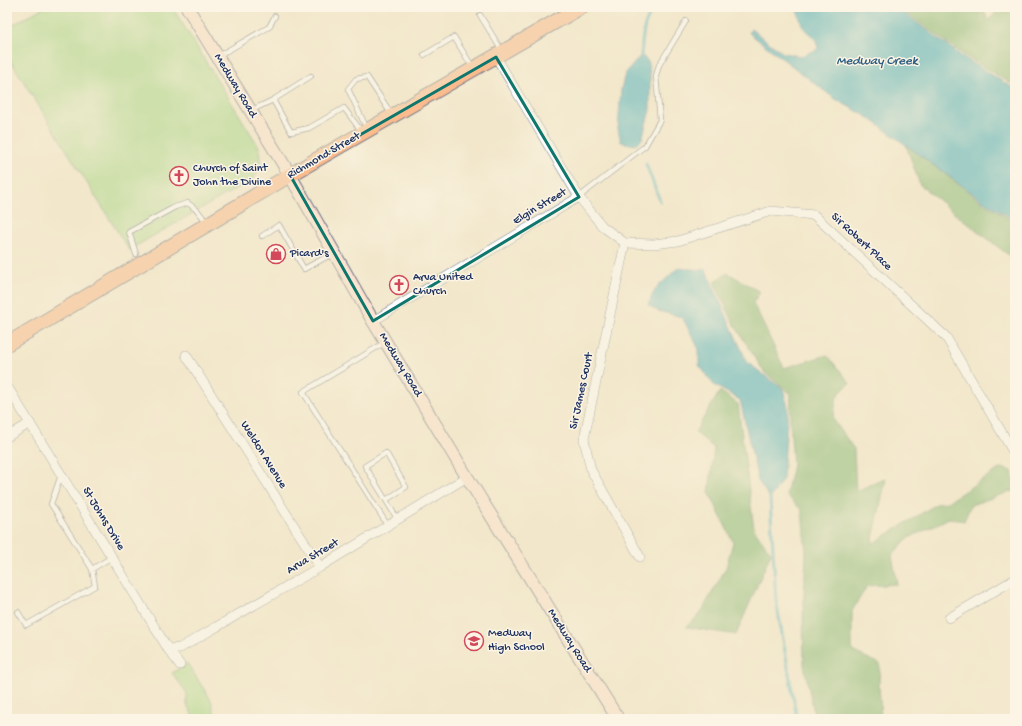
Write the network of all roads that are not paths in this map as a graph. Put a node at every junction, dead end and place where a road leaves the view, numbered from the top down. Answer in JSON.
{"nodes":[{"id":1,"x":187,"y":7,"type":"edge"},
{"id":2,"x":581,"y":7,"type":"edge"},
{"id":3,"x":480,"y":15,"type":"dead end"},
{"id":4,"x":276,"y":16,"type":"dead end"},
{"id":5,"x":686,"y":21,"type":"dead end"},
{"id":6,"x":424,"y":54,"type":"dead end"},
{"id":7,"x":499,"y":55,"type":"junction"},
{"id":8,"x":218,"y":56,"type":"junction"},
{"id":9,"x":474,"y":70,"type":"junction"},
{"id":10,"x":311,"y":76,"type":"dead end"},
{"id":11,"x":273,"y":100,"type":"junction"},
{"id":12,"x":250,"y":110,"type":"junction"},
{"id":13,"x":392,"y":117,"type":"junction"},
{"id":14,"x":365,"y":133,"type":"junction"},
{"id":15,"x":290,"y":175,"type":"junction"},
{"id":16,"x":579,"y":197,"type":"junction"},
{"id":17,"x":208,"y":224,"type":"junction"},
{"id":18,"x":262,"y":236,"type":"dead end"},
{"id":19,"x":626,"y":243,"type":"junction"},
{"id":20,"x":334,"y":253,"type":"junction"},
{"id":21,"x":136,"y":254,"type":"dead end"},
{"id":22,"x":373,"y":321,"type":"junction"},
{"id":23,"x":386,"y":342,"type":"junction"},
{"id":24,"x":7,"y":344,"type":"edge"},
{"id":25,"x":186,"y":355,"type":"dead end"},
{"id":26,"x":7,"y":386,"type":"edge"},
{"id":27,"x":30,"y":423,"type":"junction"},
{"id":28,"x":7,"y":437,"type":"edge"},
{"id":29,"x":1015,"y":455,"type":"edge"},
{"id":30,"x":61,"y":474,"type":"junction"},
{"id":31,"x":467,"y":477,"type":"junction"},
{"id":32,"x":386,"y":500,"type":"junction"},
{"id":33,"x":398,"y":520,"type":"junction"},
{"id":34,"x":388,"y":526,"type":"junction"},
{"id":35,"x":112,"y":557,"type":"junction"},
{"id":36,"x":640,"y":557,"type":"dead end"},
{"id":37,"x":320,"y":567,"type":"junction"},
{"id":38,"x":92,"y":569,"type":"junction"},
{"id":39,"x":1015,"y":579,"type":"edge"},
{"id":40,"x":18,"y":612,"type":"dead end"},
{"id":41,"x":949,"y":618,"type":"dead end"},
{"id":42,"x":168,"y":649,"type":"junction"},
{"id":43,"x":180,"y":665,"type":"dead end"},
{"id":44,"x":618,"y":719,"type":"edge"}],
"edges":[{"from":1,"to":8,"type":"main road","name":"Medway Road"},
{"from":2,"to":7,"type":"main road","name":"Richmond Street"},
{"from":3,"to":7,"type":"lane"},
{"from":4,"to":8,"type":"lane"},
{"from":5,"to":16,"type":"lane"},
{"from":6,"to":9,"type":"lane"},
{"from":7,"to":9,"type":"main road","name":"Richmond Street"},
{"from":7,"to":16,"type":"street","name":"Elgin Street"},
{"from":8,"to":12,"type":"main road","name":"Medway Road"},
{"from":9,"to":13,"type":"main road","name":"Richmond Street"},
{"from":10,"to":11,"type":"lane"},
{"from":11,"to":12,"type":"lane"},
{"from":11,"to":14,"type":"lane"},
{"from":12,"to":15,"type":"main road","name":"Medway Road"},
{"from":13,"to":14,"type":"main road","name":"Richmond Street"},
{"from":13,"to":14,"type":"lane"},
{"from":14,"to":15,"type":"main road","name":"Richmond Street"},
{"from":15,"to":17,"type":"main road","name":"Richmond Street"},
{"from":15,"to":20,"type":"main road","name":"Medway Road"},
{"from":16,"to":19,"type":"street"},
{"from":16,"to":22,"type":"street","name":"Elgin Street"},
{"from":17,"to":21,"type":"lane"},
{"from":17,"to":24,"type":"main road","name":"Richmond Street"},
{"from":18,"to":20,"type":"lane"},
{"from":19,"to":29,"type":"street","name":"Sir Robert Place"},
{"from":19,"to":36,"type":"street","name":"Sir James Court"},
{"from":20,"to":22,"type":"main road","name":"Medway Road"},
{"from":22,"to":23,"type":"main road","name":"Medway Road"},
{"from":23,"to":31,"type":"main road","name":"Medway Road"},
{"from":23,"to":34,"type":"lane"},
{"from":25,"to":37,"type":"street","name":"Weldon Avenue"},
{"from":26,"to":27,"type":"street","name":"St Johns Drive"},
{"from":27,"to":28,"type":"street"},
{"from":27,"to":30,"type":"street","name":"St Johns Drive"},
{"from":30,"to":35,"type":"street","name":"St Johns Drive"},
{"from":30,"to":38,"type":"lane"},
{"from":31,"to":33,"type":"street","name":"Arva Street"},
{"from":31,"to":44,"type":"main road","name":"Medway Road"},
{"from":32,"to":32,"type":"lane"},
{"from":32,"to":33,"type":"lane"},
{"from":33,"to":34,"type":"street","name":"Arva Street"},
{"from":34,"to":37,"type":"street","name":"Arva Street"},
{"from":35,"to":38,"type":"lane"},
{"from":35,"to":42,"type":"street","name":"St Johns Drive"},
{"from":37,"to":42,"type":"street","name":"Arva Street"},
{"from":38,"to":40,"type":"lane"},
{"from":39,"to":41,"type":"street"},
{"from":42,"to":43,"type":"street","name":"St Johns Drive"}]}
